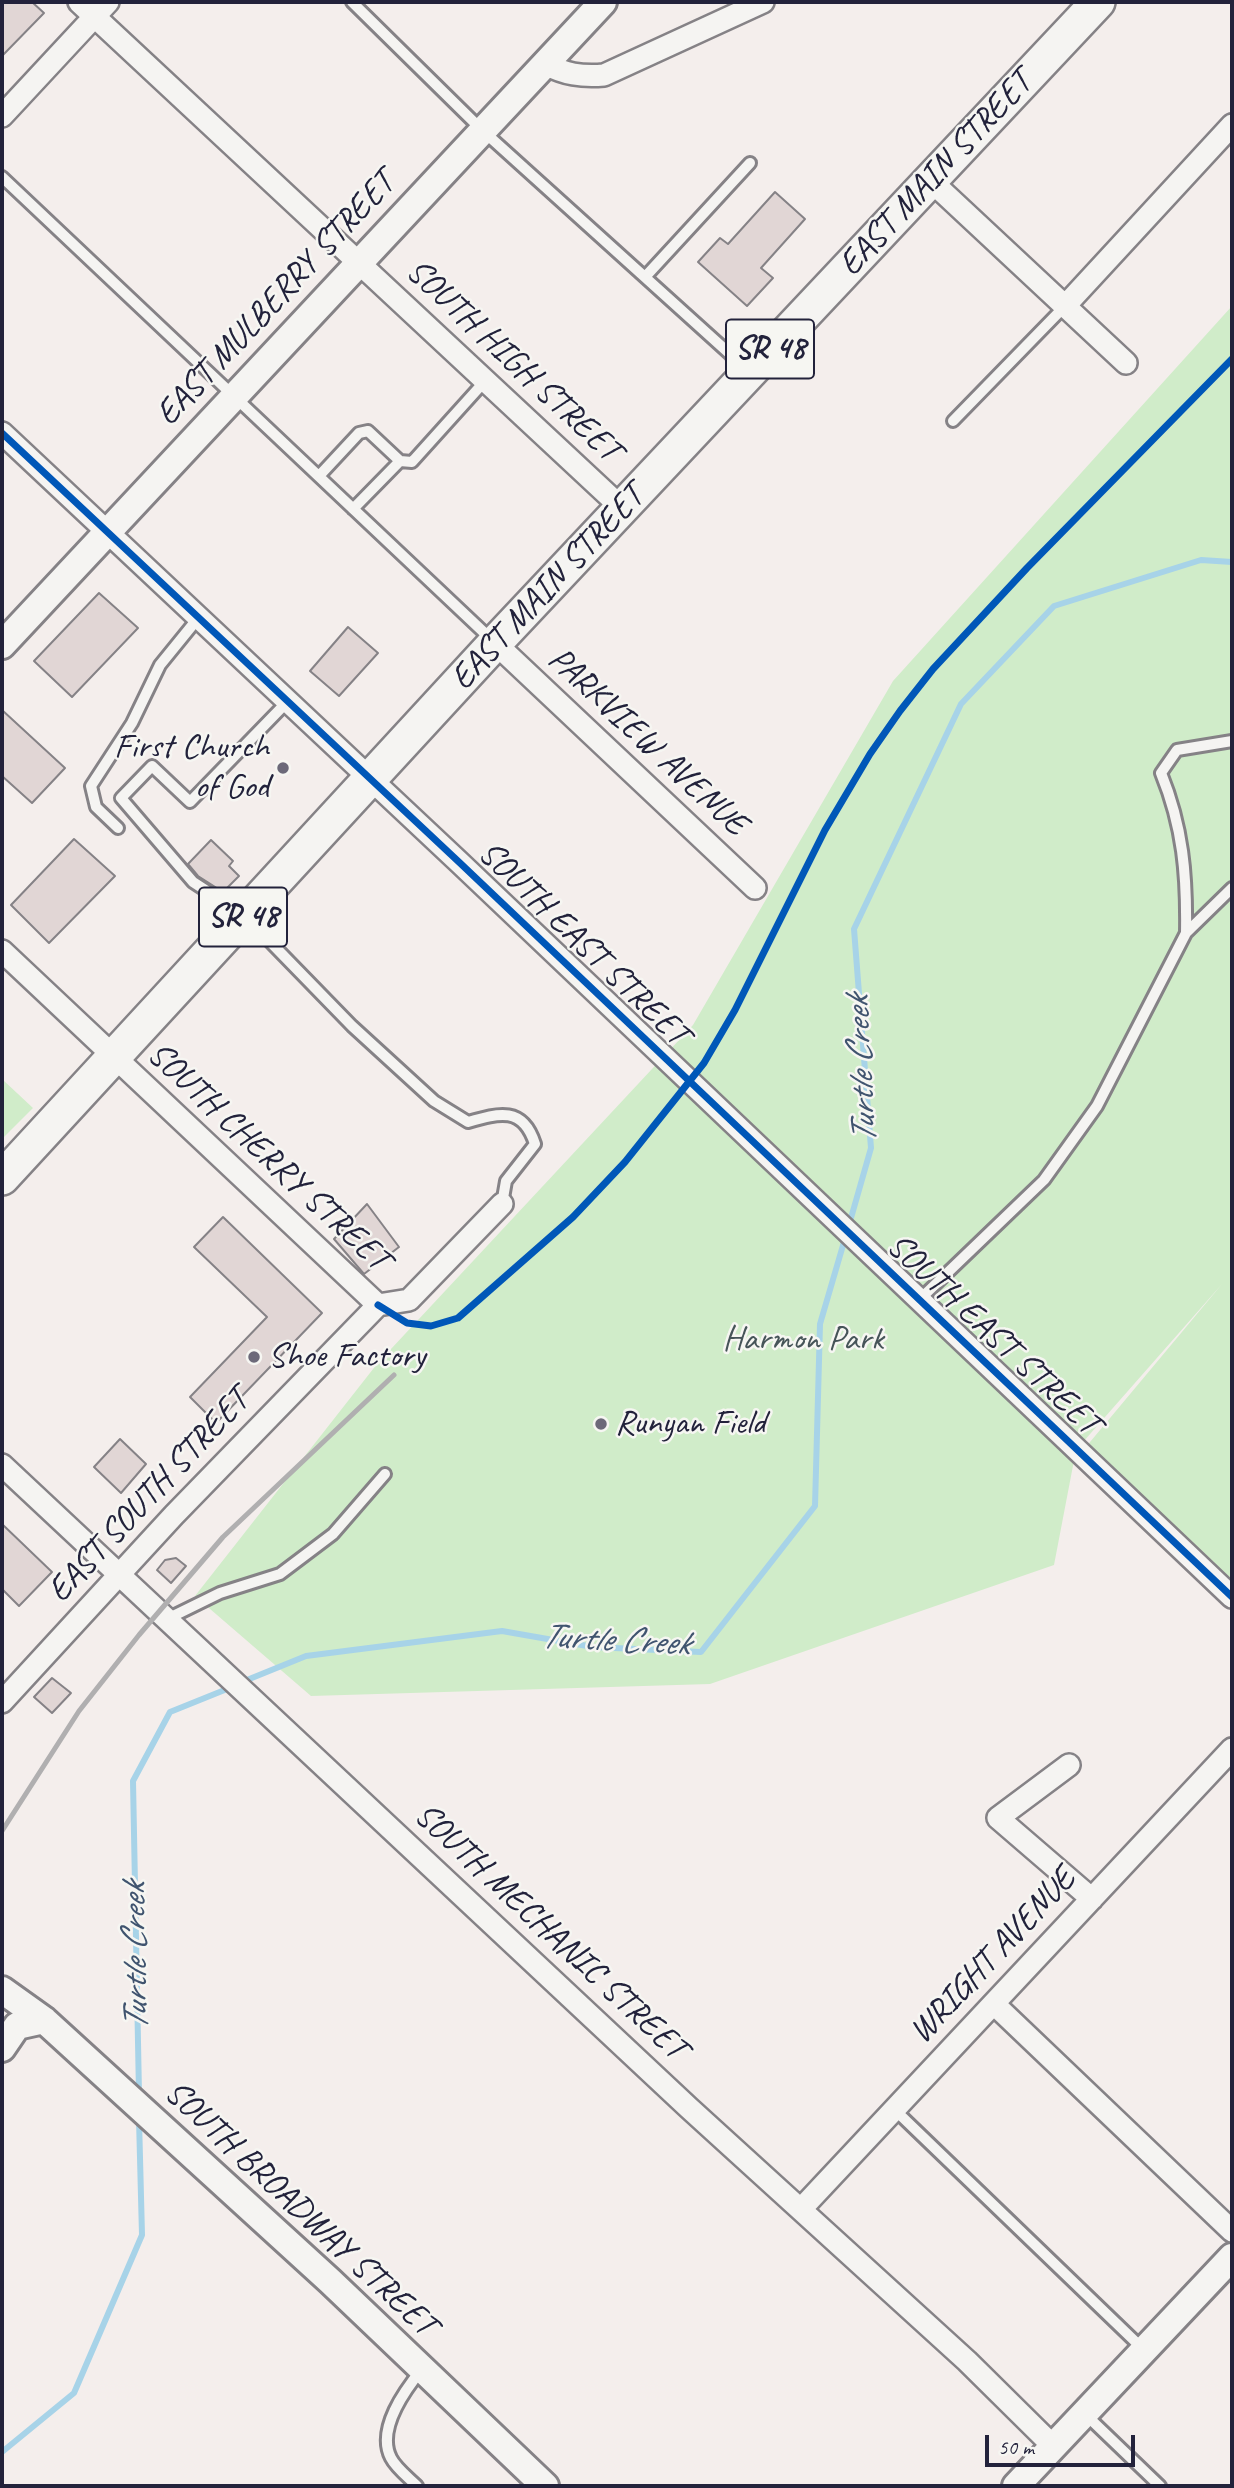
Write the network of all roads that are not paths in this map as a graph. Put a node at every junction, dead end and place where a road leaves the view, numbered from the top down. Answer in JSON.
{"nodes":[{"id":1,"x":603,"y":2,"type":"edge"},
{"id":2,"x":763,"y":2,"type":"edge"},
{"id":3,"x":1098,"y":2,"type":"edge"},
{"id":4,"x":355,"y":3,"type":"edge"},
{"id":5,"x":94,"y":7,"type":"edge"},
{"id":6,"x":545,"y":64,"type":"junction"},
{"id":7,"x":2,"y":116,"type":"edge"},
{"id":8,"x":1232,"y":125,"type":"edge"},
{"id":9,"x":482,"y":131,"type":"junction"},
{"id":10,"x":750,"y":163,"type":"dead end"},
{"id":11,"x":2,"y":177,"type":"edge"},
{"id":12,"x":931,"y":181,"type":"junction"},
{"id":13,"x":358,"y":262,"type":"junction"},
{"id":14,"x":645,"y":277,"type":"junction"},
{"id":15,"x":1065,"y":306,"type":"junction"},
{"id":16,"x":1126,"y":363,"type":"dead end"},
{"id":17,"x":746,"y":375,"type":"junction"},
{"id":18,"x":485,"y":381,"type":"junction"},
{"id":19,"x":234,"y":396,"type":"junction"},
{"id":20,"x":953,"y":421,"type":"dead end"},
{"id":21,"x":2,"y":433,"type":"edge"},
{"id":22,"x":400,"y":461,"type":"junction"},
{"id":23,"x":319,"y":476,"type":"junction"},
{"id":24,"x":353,"y":509,"type":"junction"},
{"id":25,"x":623,"y":509,"type":"junction"},
{"id":26,"x":107,"y":534,"type":"junction"},
{"id":27,"x":199,"y":617,"type":"junction"},
{"id":28,"x":495,"y":643,"type":"junction"},
{"id":29,"x":2,"y":645,"type":"edge"},
{"id":30,"x":288,"y":701,"type":"junction"},
{"id":31,"x":1232,"y":741,"type":"edge"},
{"id":32,"x":371,"y":778,"type":"junction"},
{"id":33,"x":118,"y":828,"type":"dead end"},
{"id":34,"x":755,"y":888,"type":"dead end"},
{"id":35,"x":1232,"y":888,"type":"edge"},
{"id":36,"x":245,"y":916,"type":"junction"},
{"id":37,"x":1186,"y":933,"type":"junction"},
{"id":38,"x":2,"y":951,"type":"edge"},
{"id":39,"x":113,"y":1057,"type":"junction"},
{"id":40,"x":2,"y":1178,"type":"edge"},
{"id":41,"x":502,"y":1204,"type":"joint"},
{"id":42,"x":918,"y":1301,"type":"junction"},
{"id":43,"x":377,"y":1305,"type":"junction"},
{"id":44,"x":2,"y":1465,"type":"edge"},
{"id":45,"x":384,"y":1474,"type":"dead end"},
{"id":46,"x":119,"y":1574,"type":"junction"},
{"id":47,"x":1232,"y":1597,"type":"edge"},
{"id":48,"x":167,"y":1619,"type":"junction"},
{"id":49,"x":2,"y":1702,"type":"edge"},
{"id":50,"x":1232,"y":1749,"type":"edge"},
{"id":51,"x":1069,"y":1765,"type":"dead end"},
{"id":52,"x":1092,"y":1899,"type":"junction"},
{"id":53,"x":2,"y":1990,"type":"edge"},
{"id":54,"x":994,"y":2004,"type":"junction"},
{"id":55,"x":44,"y":2020,"type":"junction"},
{"id":56,"x":2,"y":2048,"type":"edge"},
{"id":57,"x":894,"y":2110,"type":"junction"},
{"id":58,"x":802,"y":2208,"type":"junction"},
{"id":59,"x":1232,"y":2231,"type":"edge"},
{"id":60,"x":1232,"y":2258,"type":"edge"},
{"id":61,"x":1145,"y":2351,"type":"junction"},
{"id":62,"x":422,"y":2369,"type":"junction"},
{"id":63,"x":1085,"y":2414,"type":"junction"},
{"id":64,"x":1054,"y":2447,"type":"junction"},
{"id":65,"x":540,"y":2485,"type":"edge"},
{"id":66,"x":417,"y":2486,"type":"edge"},
{"id":67,"x":1016,"y":2486,"type":"edge"},
{"id":68,"x":1160,"y":2486,"type":"edge"}],
"edges":[{"from":1,"to":6,"type":"street","name":"EAST MULBERRY STREET"},
{"from":2,"to":6,"type":"street"},
{"from":3,"to":12,"type":"main road","name":"EAST MAIN STREET","number":"SR 48"},
{"from":4,"to":9,"type":"lane"},
{"from":5,"to":7,"type":"street"},
{"from":5,"to":13,"type":"street","name":"SOUTH HIGH STREET"},
{"from":6,"to":9,"type":"street","name":"EAST MULBERRY STREET"},
{"from":8,"to":15,"type":"street"},
{"from":9,"to":13,"type":"street","name":"EAST MULBERRY STREET"},
{"from":9,"to":14,"type":"lane"},
{"from":10,"to":14,"type":"lane"},
{"from":11,"to":19,"type":"lane"},
{"from":12,"to":15,"type":"street"},
{"from":12,"to":17,"type":"main road","name":"EAST MAIN STREET","number":"SR 48"},
{"from":13,"to":18,"type":"street","name":"SOUTH HIGH STREET"},
{"from":13,"to":19,"type":"street","name":"EAST MULBERRY STREET"},
{"from":14,"to":17,"type":"lane"},
{"from":15,"to":16,"type":"street"},
{"from":15,"to":20,"type":"lane"},
{"from":17,"to":25,"type":"main road","name":"EAST MAIN STREET","number":"SR 48"},
{"from":18,"to":22,"type":"lane"},
{"from":18,"to":25,"type":"street","name":"SOUTH HIGH STREET"},
{"from":19,"to":23,"type":"lane"},
{"from":19,"to":26,"type":"street","name":"EAST MULBERRY STREET"},
{"from":21,"to":26,"type":"street","name":"SOUTH EAST STREET"},
{"from":22,"to":23,"type":"lane"},
{"from":22,"to":24,"type":"lane"},
{"from":23,"to":24,"type":"lane"},
{"from":24,"to":28,"type":"lane"},
{"from":25,"to":28,"type":"main road","name":"EAST MAIN STREET","number":"SR 48"},
{"from":26,"to":27,"type":"street","name":"SOUTH EAST STREET"},
{"from":26,"to":29,"type":"street","name":"EAST MULBERRY STREET"},
{"from":27,"to":30,"type":"street","name":"SOUTH EAST STREET"},
{"from":27,"to":33,"type":"lane"},
{"from":28,"to":32,"type":"main road","name":"EAST MAIN STREET","number":"SR 48"},
{"from":28,"to":34,"type":"street","name":"PARKVIEW AVENUE"},
{"from":30,"to":32,"type":"street","name":"SOUTH EAST STREET"},
{"from":30,"to":36,"type":"lane"},
{"from":31,"to":37,"type":"lane"},
{"from":32,"to":36,"type":"main road","name":"EAST MAIN STREET","number":"SR 48"},
{"from":32,"to":42,"type":"street","name":"SOUTH EAST STREET"},
{"from":35,"to":37,"type":"lane"},
{"from":36,"to":39,"type":"main road","name":"EAST MAIN STREET","number":"SR 48"},
{"from":36,"to":41,"type":"lane"},
{"from":37,"to":42,"type":"lane"},
{"from":38,"to":39,"type":"street","name":"SOUTH CHERRY STREET"},
{"from":39,"to":40,"type":"main road","name":"EAST MAIN STREET","number":"SR 48"},
{"from":39,"to":43,"type":"street","name":"SOUTH CHERRY STREET"},
{"from":41,"to":43,"type":"street"},
{"from":42,"to":47,"type":"street","name":"SOUTH EAST STREET"},
{"from":43,"to":46,"type":"street","name":"EAST SOUTH STREET"},
{"from":44,"to":46,"type":"street","name":"SOUTH MECHANIC STREET"},
{"from":45,"to":48,"type":"lane"},
{"from":46,"to":48,"type":"street","name":"SOUTH MECHANIC STREET"},
{"from":46,"to":49,"type":"street","name":"EAST SOUTH STREET"},
{"from":48,"to":58,"type":"street","name":"SOUTH MECHANIC STREET"},
{"from":50,"to":52,"type":"street","name":"WRIGHT AVENUE"},
{"from":51,"to":52,"type":"street"},
{"from":52,"to":54,"type":"street","name":"WRIGHT AVENUE"},
{"from":53,"to":55,"type":"street","name":"SOUTH BROADWAY STREET"},
{"from":54,"to":57,"type":"street","name":"WRIGHT AVENUE"},
{"from":54,"to":59,"type":"street"},
{"from":55,"to":56,"type":"street"},
{"from":55,"to":62,"type":"street","name":"SOUTH BROADWAY STREET"},
{"from":57,"to":58,"type":"street","name":"WRIGHT AVENUE"},
{"from":57,"to":61,"type":"lane"},
{"from":58,"to":64,"type":"street","name":"SOUTH MECHANIC STREET"},
{"from":60,"to":61,"type":"street"},
{"from":61,"to":63,"type":"street"},
{"from":62,"to":65,"type":"street","name":"SOUTH BROADWAY STREET"},
{"from":62,"to":66,"type":"lane"},
{"from":63,"to":64,"type":"street"},
{"from":63,"to":68,"type":"lane"},
{"from":64,"to":67,"type":"street"}]}
